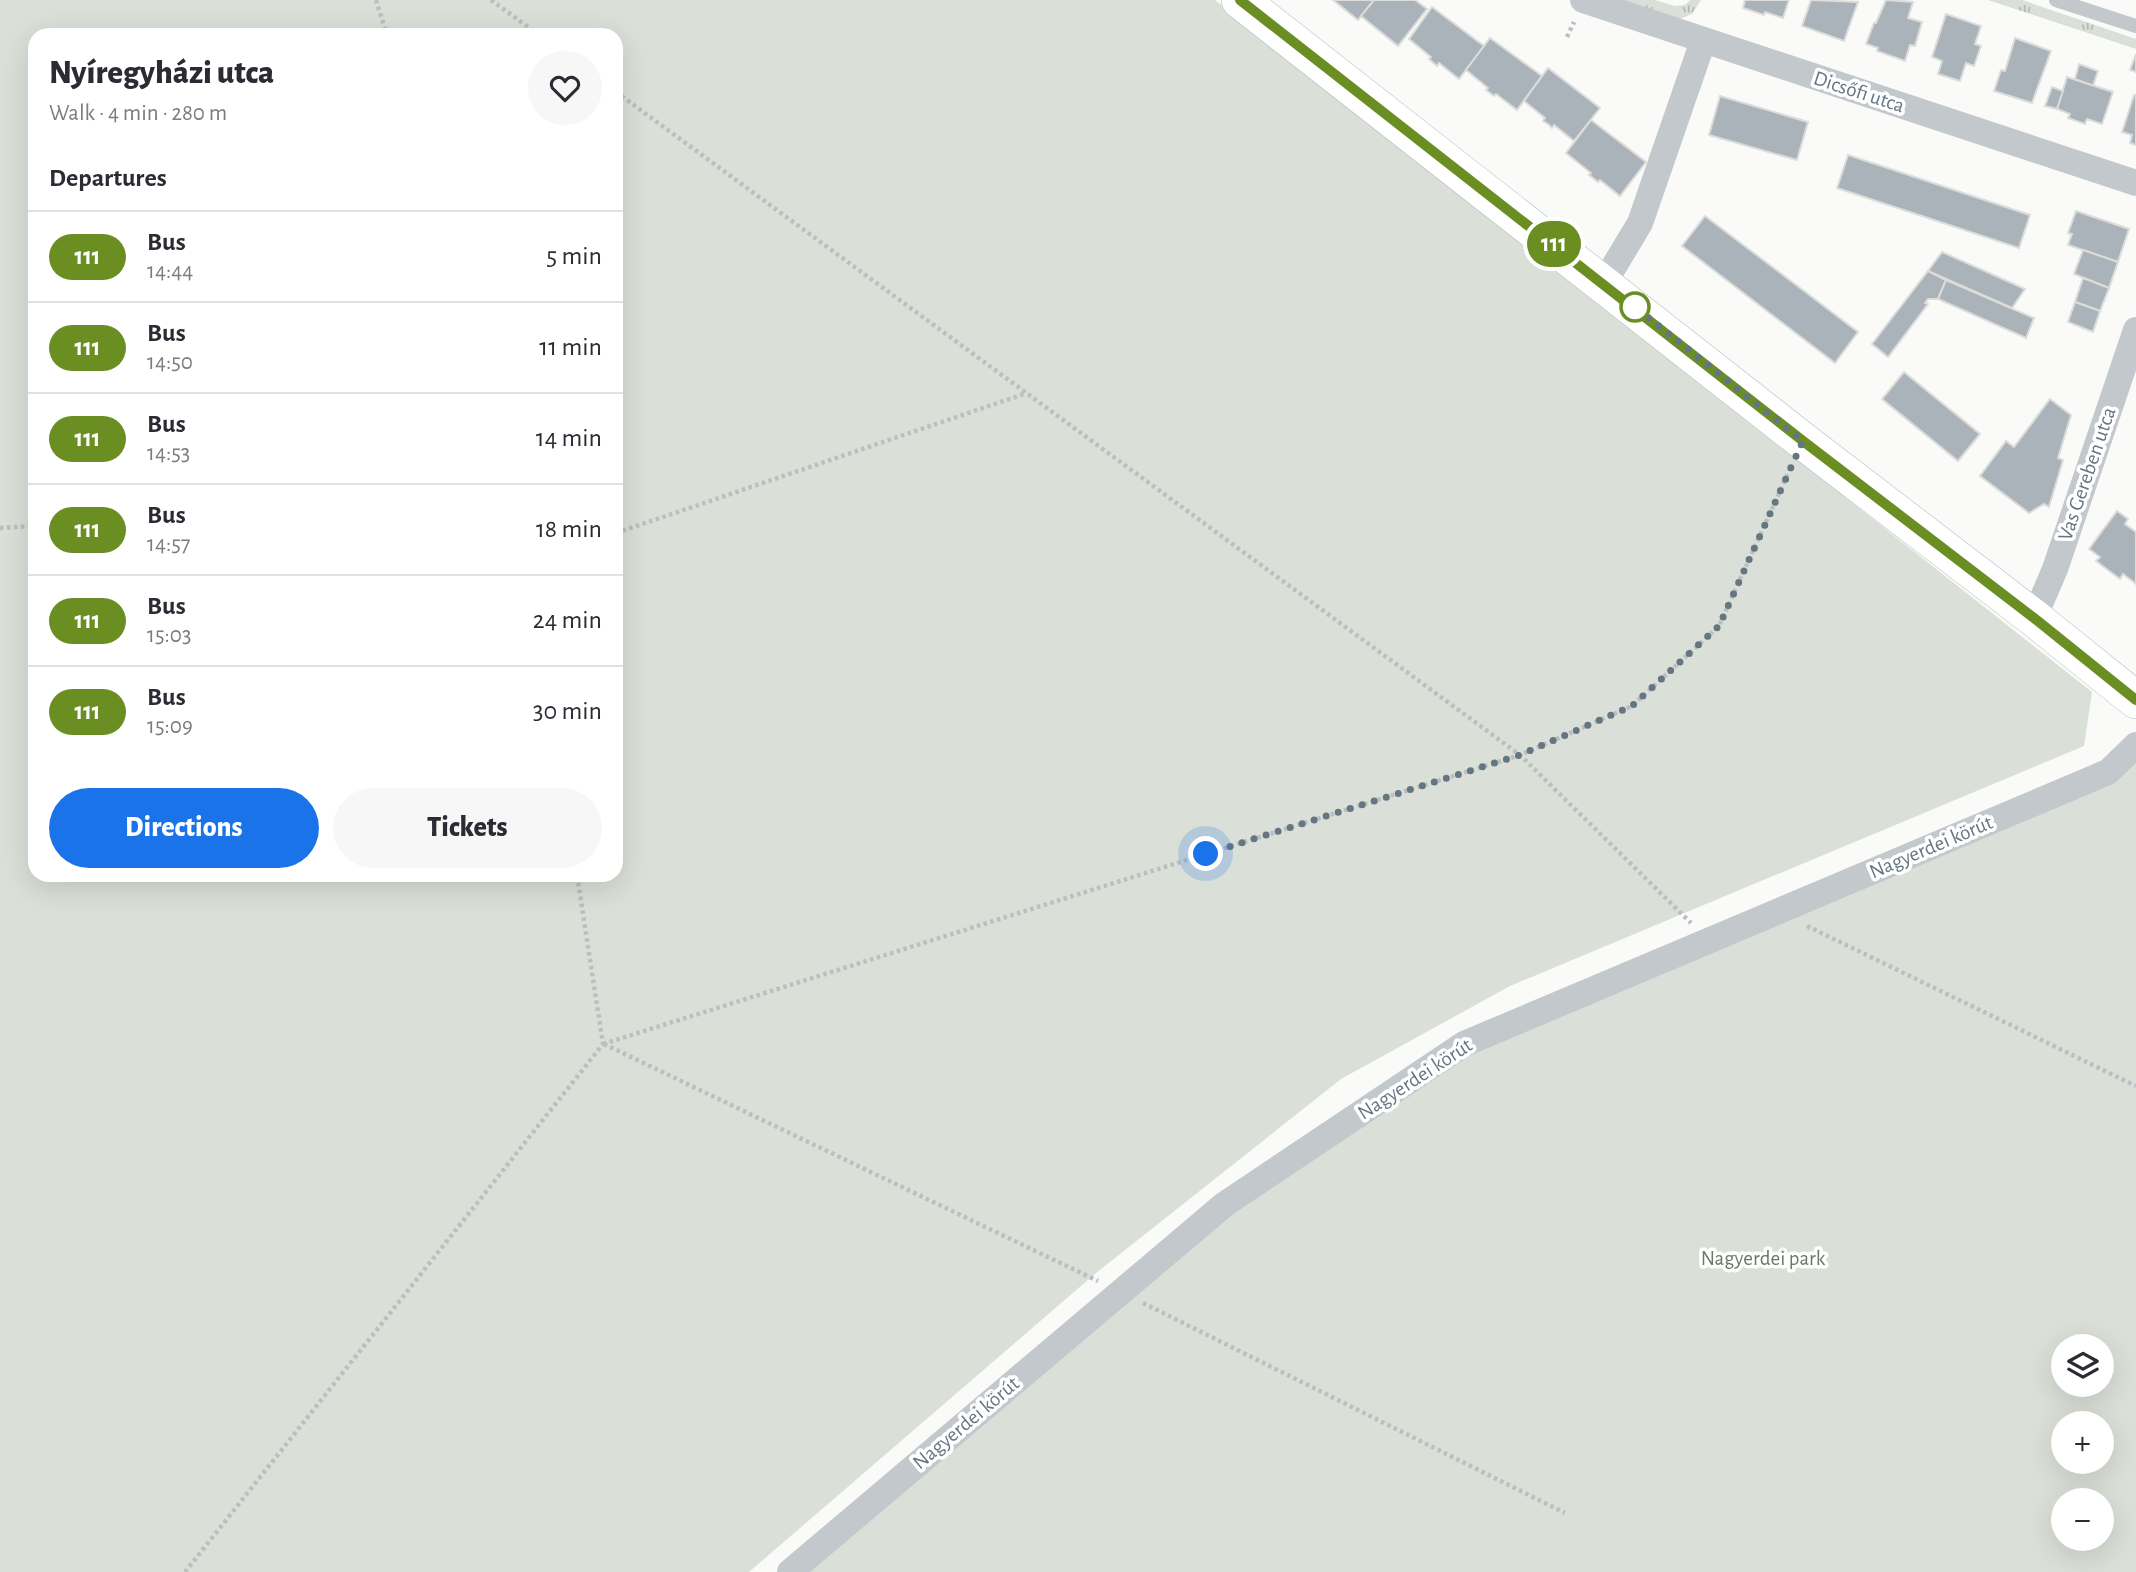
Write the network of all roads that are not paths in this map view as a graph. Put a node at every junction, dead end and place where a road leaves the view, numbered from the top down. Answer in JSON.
{"nodes":[{"id":1,"x":1240,"y":0,"type":"edge"},
{"id":2,"x":1583,"y":0,"type":"edge"},
{"id":3,"x":2056,"y":0,"type":"edge"},
{"id":4,"x":2136,"y":26,"type":"edge"},
{"id":5,"x":1703,"y":41,"type":"junction"},
{"id":6,"x":2136,"y":183,"type":"edge"},
{"id":7,"x":1604,"y":283,"type":"junction"},
{"id":8,"x":2136,"y":330,"type":"edge"},
{"id":9,"x":2034,"y":618,"type":"junction"},
{"id":10,"x":2136,"y":700,"type":"edge"},
{"id":11,"x":2136,"y":745,"type":"edge"},
{"id":12,"x":790,"y":1572,"type":"edge"}],
"edges":[{"from":1,"to":7,"type":"street"},
{"from":2,"to":5,"type":"street","name":"Dicsőfi utca"},
{"from":3,"to":4,"type":"lane"},
{"from":5,"to":6,"type":"street","name":"Dicsőfi utca"},
{"from":5,"to":7,"type":"street"},
{"from":7,"to":9,"type":"street"},
{"from":8,"to":9,"type":"street","name":"Vas Gereben utca"},
{"from":9,"to":10,"type":"street"},
{"from":11,"to":12,"type":"street","name":"Nagyerdei körút"}]}
